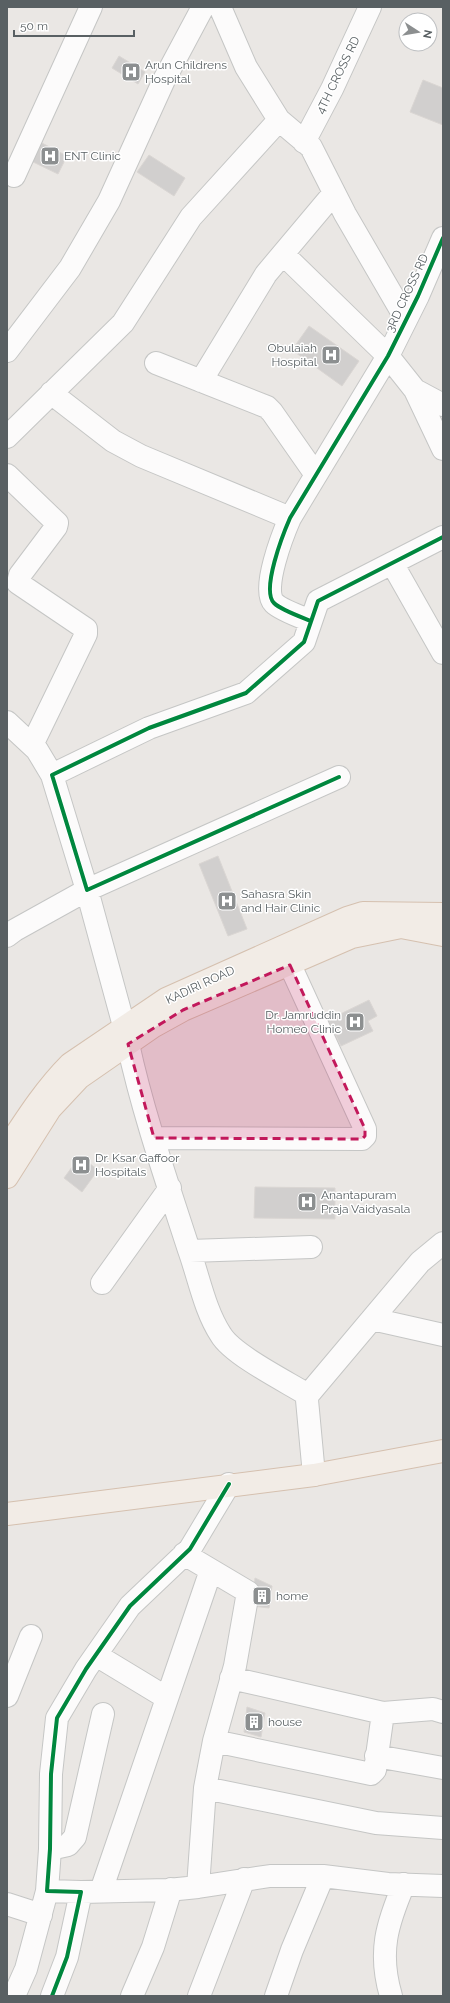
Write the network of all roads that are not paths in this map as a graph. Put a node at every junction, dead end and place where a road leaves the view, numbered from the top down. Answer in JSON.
{"nodes":[{"id":1,"x":91,"y":7,"type":"edge"},
{"id":2,"x":203,"y":7,"type":"edge"},
{"id":3,"x":220,"y":7,"type":"edge"},
{"id":4,"x":370,"y":7,"type":"edge"},
{"id":5,"x":279,"y":120,"type":"junction"},
{"id":6,"x":304,"y":142,"type":"junction"},
{"id":7,"x":14,"y":176,"type":"dead end"},
{"id":8,"x":334,"y":193,"type":"junction"},
{"id":9,"x":443,"y":238,"type":"edge"},
{"id":10,"x":283,"y":254,"type":"junction"},
{"id":11,"x":406,"y":319,"type":"junction"},
{"id":12,"x":7,"y":351,"type":"edge"},
{"id":13,"x":388,"y":356,"type":"junction"},
{"id":14,"x":156,"y":363,"type":"dead end"},
{"id":15,"x":201,"y":381,"type":"junction"},
{"id":16,"x":415,"y":390,"type":"junction"},
{"id":17,"x":51,"y":393,"type":"junction"},
{"id":18,"x":443,"y":405,"type":"edge"},
{"id":19,"x":10,"y":431,"type":"edge"},
{"id":20,"x":443,"y":449,"type":"edge"},
{"id":21,"x":7,"y":475,"type":"edge"},
{"id":22,"x":316,"y":476,"type":"junction"},
{"id":23,"x":290,"y":518,"type":"junction"},
{"id":24,"x":443,"y":536,"type":"edge"},
{"id":25,"x":392,"y":562,"type":"junction"},
{"id":26,"x":311,"y":621,"type":"junction"},
{"id":27,"x":443,"y":653,"type":"edge"},
{"id":28,"x":7,"y":722,"type":"edge"},
{"id":29,"x":32,"y":745,"type":"junction"},
{"id":30,"x":52,"y":775,"type":"junction"},
{"id":31,"x":339,"y":777,"type":"dead end"},
{"id":32,"x":87,"y":890,"type":"junction"},
{"id":33,"x":443,"y":914,"type":"edge"},
{"id":34,"x":443,"y":935,"type":"edge"},
{"id":35,"x":7,"y":936,"type":"edge"},
{"id":36,"x":290,"y":965,"type":"junction"},
{"id":37,"x":126,"y":1035,"type":"junction"},
{"id":38,"x":154,"y":1138,"type":"junction"},
{"id":39,"x":7,"y":1148,"type":"edge"},
{"id":40,"x":7,"y":1177,"type":"edge"},
{"id":41,"x":170,"y":1188,"type":"junction"},
{"id":42,"x":443,"y":1243,"type":"edge"},
{"id":43,"x":311,"y":1247,"type":"dead end"},
{"id":44,"x":190,"y":1251,"type":"junction"},
{"id":45,"x":102,"y":1283,"type":"dead end"},
{"id":46,"x":372,"y":1318,"type":"junction"},
{"id":47,"x":443,"y":1335,"type":"edge"},
{"id":48,"x":308,"y":1394,"type":"junction"},
{"id":49,"x":443,"y":1451,"type":"edge"},
{"id":50,"x":314,"y":1475,"type":"junction"},
{"id":51,"x":229,"y":1484,"type":"junction"},
{"id":52,"x":7,"y":1514,"type":"edge"},
{"id":53,"x":184,"y":1554,"type":"junction"},
{"id":54,"x":211,"y":1570,"type":"junction"},
{"id":55,"x":31,"y":1636,"type":"dead end"},
{"id":56,"x":96,"y":1655,"type":"junction"},
{"id":57,"x":231,"y":1678,"type":"junction"},
{"id":58,"x":7,"y":1696,"type":"edge"},
{"id":59,"x":167,"y":1698,"type":"junction"},
{"id":60,"x":443,"y":1712,"type":"edge"},
{"id":61,"x":383,"y":1713,"type":"junction"},
{"id":62,"x":102,"y":1714,"type":"dead end"},
{"id":63,"x":214,"y":1740,"type":"junction"},
{"id":64,"x":376,"y":1756,"type":"junction"},
{"id":65,"x":443,"y":1768,"type":"edge"},
{"id":66,"x":204,"y":1788,"type":"junction"},
{"id":67,"x":443,"y":1828,"type":"edge"},
{"id":68,"x":50,"y":1849,"type":"junction"},
{"id":69,"x":323,"y":1876,"type":"junction"},
{"id":70,"x":244,"y":1879,"type":"junction"},
{"id":71,"x":404,"y":1884,"type":"junction"},
{"id":72,"x":443,"y":1886,"type":"edge"},
{"id":73,"x":198,"y":1887,"type":"junction"},
{"id":74,"x":171,"y":1890,"type":"junction"},
{"id":75,"x":47,"y":1891,"type":"junction"},
{"id":76,"x":91,"y":1892,"type":"junction"},
{"id":77,"x":7,"y":1904,"type":"edge"},
{"id":78,"x":41,"y":1915,"type":"junction"},
{"id":79,"x":14,"y":1996,"type":"edge"},
{"id":80,"x":52,"y":1996,"type":"edge"},
{"id":81,"x":132,"y":1996,"type":"edge"},
{"id":82,"x":199,"y":1996,"type":"edge"},
{"id":83,"x":276,"y":1996,"type":"edge"},
{"id":84,"x":391,"y":1996,"type":"edge"}],
"edges":[{"from":1,"to":7,"type":"street"},
{"from":2,"to":12,"type":"street"},
{"from":3,"to":5,"type":"street"},
{"from":4,"to":6,"type":"street","name":"4TH CROSS RD"},
{"from":5,"to":6,"type":"street"},
{"from":5,"to":17,"type":"street"},
{"from":6,"to":8,"type":"street"},
{"from":8,"to":10,"type":"street"},
{"from":8,"to":11,"type":"street"},
{"from":9,"to":11,"type":"street","name":"3RD CROSS RD"},
{"from":10,"to":13,"type":"street"},
{"from":10,"to":15,"type":"street"},
{"from":11,"to":13,"type":"street","name":"3RD CROSS RD"},
{"from":13,"to":16,"type":"street"},
{"from":13,"to":22,"type":"street","name":"3RD CROSS RD"},
{"from":14,"to":15,"type":"street"},
{"from":15,"to":22,"type":"street"},
{"from":16,"to":18,"type":"street"},
{"from":16,"to":20,"type":"street"},
{"from":17,"to":19,"type":"street"},
{"from":17,"to":23,"type":"street"},
{"from":21,"to":29,"type":"street"},
{"from":22,"to":23,"type":"street","name":"3RD CROSS RD"},
{"from":23,"to":26,"type":"street","name":"3RD CROSS RD"},
{"from":24,"to":25,"type":"street"},
{"from":25,"to":26,"type":"street"},
{"from":25,"to":27,"type":"street"},
{"from":26,"to":30,"type":"street"},
{"from":28,"to":29,"type":"street"},
{"from":29,"to":30,"type":"street"},
{"from":30,"to":32,"type":"street"},
{"from":31,"to":32,"type":"street"},
{"from":32,"to":35,"type":"street"},
{"from":32,"to":37,"type":"street"},
{"from":33,"to":37,"type":"main road","name":"KADIRI ROAD"},
{"from":34,"to":36,"type":"main road","name":"KADIRI ROAD"},
{"from":36,"to":37,"type":"main road","name":"KADIRI ROAD"},
{"from":36,"to":38,"type":"street"},
{"from":37,"to":38,"type":"street"},
{"from":37,"to":39,"type":"main road","name":"KADIRI ROAD"},
{"from":37,"to":40,"type":"main road","name":"KADIRI ROAD"},
{"from":38,"to":41,"type":"street"},
{"from":41,"to":44,"type":"street"},
{"from":41,"to":45,"type":"street"},
{"from":42,"to":46,"type":"street"},
{"from":43,"to":44,"type":"street"},
{"from":44,"to":48,"type":"street"},
{"from":46,"to":47,"type":"street"},
{"from":46,"to":48,"type":"street"},
{"from":48,"to":50,"type":"street"},
{"from":49,"to":50,"type":"main road"},
{"from":50,"to":51,"type":"main road"},
{"from":51,"to":52,"type":"main road"},
{"from":51,"to":53,"type":"street"},
{"from":53,"to":54,"type":"street"},
{"from":53,"to":56,"type":"street"},
{"from":54,"to":57,"type":"street"},
{"from":54,"to":59,"type":"street"},
{"from":55,"to":58,"type":"street"},
{"from":56,"to":59,"type":"street"},
{"from":56,"to":68,"type":"street"},
{"from":57,"to":61,"type":"street"},
{"from":57,"to":63,"type":"street"},
{"from":59,"to":76,"type":"street"},
{"from":60,"to":61,"type":"street"},
{"from":61,"to":64,"type":"street"},
{"from":62,"to":68,"type":"street"},
{"from":63,"to":64,"type":"street"},
{"from":63,"to":66,"type":"street"},
{"from":64,"to":65,"type":"street"},
{"from":66,"to":67,"type":"street"},
{"from":66,"to":73,"type":"street"},
{"from":68,"to":75,"type":"street"},
{"from":69,"to":70,"type":"street"},
{"from":69,"to":71,"type":"street"},
{"from":69,"to":83,"type":"street"},
{"from":70,"to":73,"type":"street"},
{"from":70,"to":82,"type":"street"},
{"from":71,"to":72,"type":"street"},
{"from":71,"to":84,"type":"street"},
{"from":73,"to":74,"type":"street"},
{"from":74,"to":76,"type":"street"},
{"from":74,"to":81,"type":"street"},
{"from":75,"to":76,"type":"street"},
{"from":75,"to":78,"type":"street"},
{"from":76,"to":80,"type":"street"},
{"from":77,"to":78,"type":"street"},
{"from":78,"to":79,"type":"street"}]}
